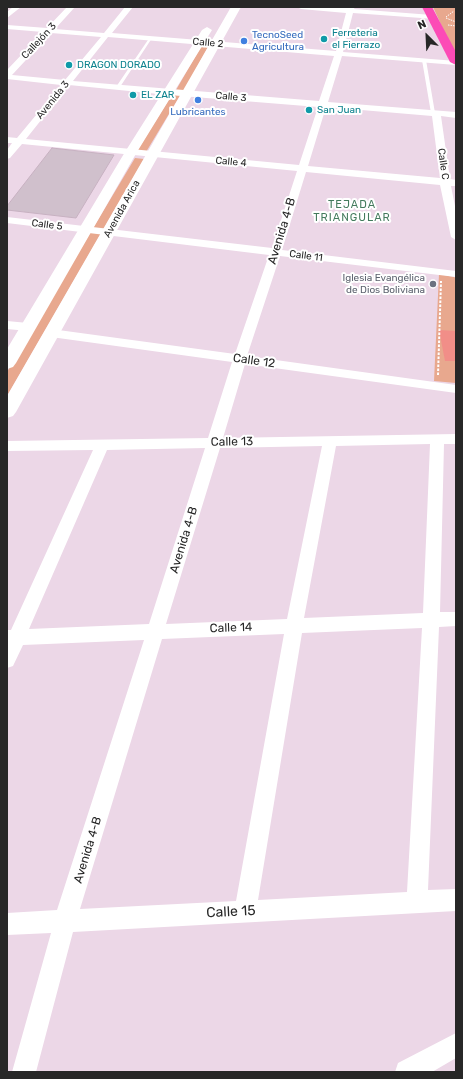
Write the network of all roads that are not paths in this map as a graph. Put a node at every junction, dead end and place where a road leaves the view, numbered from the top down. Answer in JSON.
{"nodes":[{"id":1,"x":16,"y":7,"type":"edge"},
{"id":2,"x":71,"y":7,"type":"edge"},
{"id":3,"x":129,"y":7,"type":"edge"},
{"id":4,"x":236,"y":7,"type":"edge"},
{"id":5,"x":301,"y":7,"type":"edge"},
{"id":6,"x":427,"y":7,"type":"edge"},
{"id":7,"x":351,"y":9,"type":"edge"},
{"id":8,"x":7,"y":16,"type":"edge"},
{"id":9,"x":432,"y":17,"type":"junction"},
{"id":10,"x":213,"y":19,"type":"dead end"},
{"id":11,"x":7,"y":27,"type":"edge"},
{"id":12,"x":48,"y":30,"type":"junction"},
{"id":13,"x":105,"y":34,"type":"junction"},
{"id":14,"x":150,"y":38,"type":"junction"},
{"id":15,"x":199,"y":42,"type":"junction"},
{"id":16,"x":214,"y":44,"type":"junction"},
{"id":17,"x":339,"y":53,"type":"junction"},
{"id":18,"x":424,"y":60,"type":"junction"},
{"id":19,"x":456,"y":62,"type":"edge"},
{"id":20,"x":7,"y":76,"type":"edge"},
{"id":21,"x":67,"y":82,"type":"junction"},
{"id":22,"x":118,"y":87,"type":"junction"},
{"id":23,"x":169,"y":92,"type":"junction"},
{"id":24,"x":188,"y":93,"type":"junction"},
{"id":25,"x":322,"y":104,"type":"junction"},
{"id":26,"x":434,"y":113,"type":"junction"},
{"id":27,"x":456,"y":115,"type":"edge"},
{"id":28,"x":7,"y":140,"type":"edge"},
{"id":29,"x":19,"y":141,"type":"junction"},
{"id":30,"x":131,"y":152,"type":"junction"},
{"id":31,"x":152,"y":154,"type":"junction"},
{"id":32,"x":7,"y":156,"type":"edge"},
{"id":33,"x":301,"y":168,"type":"junction"},
{"id":34,"x":445,"y":182,"type":"junction"},
{"id":35,"x":456,"y":183,"type":"edge"},
{"id":36,"x":7,"y":220,"type":"edge"},
{"id":37,"x":87,"y":229,"type":"junction"},
{"id":38,"x":109,"y":232,"type":"junction"},
{"id":39,"x":456,"y":237,"type":"edge"},
{"id":40,"x":276,"y":252,"type":"junction"},
{"id":41,"x":456,"y":274,"type":"edge"},
{"id":42,"x":7,"y":325,"type":"edge"},
{"id":43,"x":28,"y":327,"type":"junction"},
{"id":44,"x":51,"y":333,"type":"junction"},
{"id":45,"x":240,"y":359,"type":"junction"},
{"id":46,"x":8,"y":360,"type":"edge"},
{"id":47,"x":456,"y":389,"type":"edge"},
{"id":48,"x":7,"y":412,"type":"edge"},
{"id":49,"x":437,"y":439,"type":"junction"},
{"id":50,"x":456,"y":439,"type":"edge"},
{"id":51,"x":330,"y":441,"type":"junction"},
{"id":52,"x":214,"y":443,"type":"junction"},
{"id":53,"x":102,"y":444,"type":"junction"},
{"id":54,"x":7,"y":446,"type":"edge"},
{"id":55,"x":456,"y":619,"type":"edge"},
{"id":56,"x":430,"y":620,"type":"junction"},
{"id":57,"x":294,"y":626,"type":"junction"},
{"id":58,"x":156,"y":631,"type":"junction"},
{"id":59,"x":12,"y":638,"type":"edge"},
{"id":60,"x":7,"y":660,"type":"edge"},
{"id":61,"x":456,"y":900,"type":"edge"},
{"id":62,"x":417,"y":902,"type":"junction"},
{"id":63,"x":245,"y":911,"type":"junction"},
{"id":64,"x":66,"y":921,"type":"junction"},
{"id":65,"x":7,"y":924,"type":"edge"},
{"id":66,"x":456,"y":1045,"type":"edge"},
{"id":67,"x":24,"y":1072,"type":"edge"},
{"id":68,"x":407,"y":1072,"type":"edge"}],
"edges":[{"from":1,"to":8,"type":"street"},
{"from":2,"to":12,"type":"street","name":"Callejón 3"},
{"from":3,"to":13,"type":"street","name":"Avenida 3"},
{"from":4,"to":16,"type":"street","name":"Avenida Arica"},
{"from":5,"to":7,"type":"street"},
{"from":6,"to":9,"type":"main road"},
{"from":7,"to":9,"type":"street"},
{"from":7,"to":17,"type":"street","name":"Avenida 4-B"},
{"from":9,"to":19,"type":"main road"},
{"from":10,"to":15,"type":"street","name":"Avenida Arica"},
{"from":11,"to":12,"type":"street","name":"Calle 2"},
{"from":12,"to":13,"type":"street","name":"Calle 2"},
{"from":12,"to":20,"type":"street","name":"Callejón 3"},
{"from":13,"to":14,"type":"street","name":"Calle 2"},
{"from":13,"to":21,"type":"street","name":"Avenida 3"},
{"from":14,"to":15,"type":"street","name":"Calle 2"},
{"from":14,"to":22,"type":"lane"},
{"from":15,"to":16,"type":"street","name":"Calle 2"},
{"from":15,"to":23,"type":"street","name":"Avenida Arica"},
{"from":16,"to":17,"type":"street","name":"Calle 2"},
{"from":16,"to":24,"type":"street","name":"Avenida Arica"},
{"from":17,"to":18,"type":"street","name":"Calle 2"},
{"from":17,"to":25,"type":"street","name":"Avenida 4-B"},
{"from":18,"to":19,"type":"street","name":"Calle 2"},
{"from":18,"to":26,"type":"lane"},
{"from":20,"to":21,"type":"street","name":"Calle 3"},
{"from":21,"to":22,"type":"street","name":"Calle 3"},
{"from":21,"to":29,"type":"street","name":"Avenida 3"},
{"from":22,"to":23,"type":"street","name":"Calle 3"},
{"from":23,"to":24,"type":"street","name":"Calle 3"},
{"from":23,"to":30,"type":"street","name":"Avenida Arica"},
{"from":24,"to":25,"type":"street","name":"Calle 3"},
{"from":24,"to":31,"type":"street","name":"Avenida Arica"},
{"from":25,"to":26,"type":"street","name":"Calle 3"},
{"from":25,"to":33,"type":"street","name":"Avenida 4-B"},
{"from":26,"to":27,"type":"street","name":"Calle 3"},
{"from":26,"to":34,"type":"street","name":"Calle C"},
{"from":28,"to":29,"type":"street","name":"Calle 4"},
{"from":29,"to":30,"type":"street","name":"Calle 4"},
{"from":29,"to":32,"type":"street","name":"Avenida 3"},
{"from":30,"to":31,"type":"street","name":"Calle 4"},
{"from":30,"to":37,"type":"street","name":"Avenida Arica"},
{"from":31,"to":33,"type":"street","name":"Calle 4"},
{"from":31,"to":38,"type":"street","name":"Avenida Arica"},
{"from":33,"to":34,"type":"street","name":"Calle 4"},
{"from":33,"to":40,"type":"street","name":"Avenida 4-B"},
{"from":34,"to":35,"type":"street","name":"Calle 4"},
{"from":34,"to":39,"type":"street","name":"Calle C"},
{"from":36,"to":37,"type":"street","name":"Calle 5"},
{"from":37,"to":38,"type":"street","name":"Calle 5"},
{"from":37,"to":43,"type":"street","name":"Avenida Arica"},
{"from":38,"to":40,"type":"street","name":"Calle 11"},
{"from":38,"to":44,"type":"street","name":"Avenida Arica"},
{"from":40,"to":41,"type":"street","name":"Calle 11"},
{"from":40,"to":45,"type":"street","name":"Avenida 4-B"},
{"from":42,"to":43,"type":"street"},
{"from":43,"to":46,"type":"street","name":"Avenida Arica"},
{"from":44,"to":45,"type":"street","name":"Calle 12"},
{"from":44,"to":48,"type":"street","name":"Avenida Arica"},
{"from":45,"to":47,"type":"street","name":"Calle 12"},
{"from":45,"to":52,"type":"street","name":"Avenida 4-B"},
{"from":49,"to":50,"type":"street","name":"Calle 13"},
{"from":49,"to":51,"type":"street","name":"Calle 13"},
{"from":49,"to":56,"type":"street"},
{"from":51,"to":52,"type":"street","name":"Calle 13"},
{"from":51,"to":57,"type":"street"},
{"from":52,"to":53,"type":"street","name":"Calle 13"},
{"from":52,"to":58,"type":"street","name":"Avenida 4-B"},
{"from":53,"to":54,"type":"street","name":"Calle 13"},
{"from":53,"to":59,"type":"street"},
{"from":55,"to":56,"type":"street","name":"Calle 14"},
{"from":56,"to":57,"type":"street","name":"Calle 14"},
{"from":56,"to":62,"type":"street"},
{"from":57,"to":58,"type":"street","name":"Calle 14"},
{"from":57,"to":63,"type":"street"},
{"from":58,"to":59,"type":"street","name":"Calle 14"},
{"from":58,"to":64,"type":"street","name":"Avenida 4-B"},
{"from":59,"to":60,"type":"street"},
{"from":61,"to":62,"type":"street","name":"Calle 15"},
{"from":62,"to":63,"type":"street","name":"Calle 15"},
{"from":63,"to":64,"type":"street","name":"Calle 15"},
{"from":64,"to":65,"type":"street","name":"Calle 15"},
{"from":64,"to":67,"type":"street","name":"Avenida 4-B"},
{"from":66,"to":68,"type":"street"}]}
